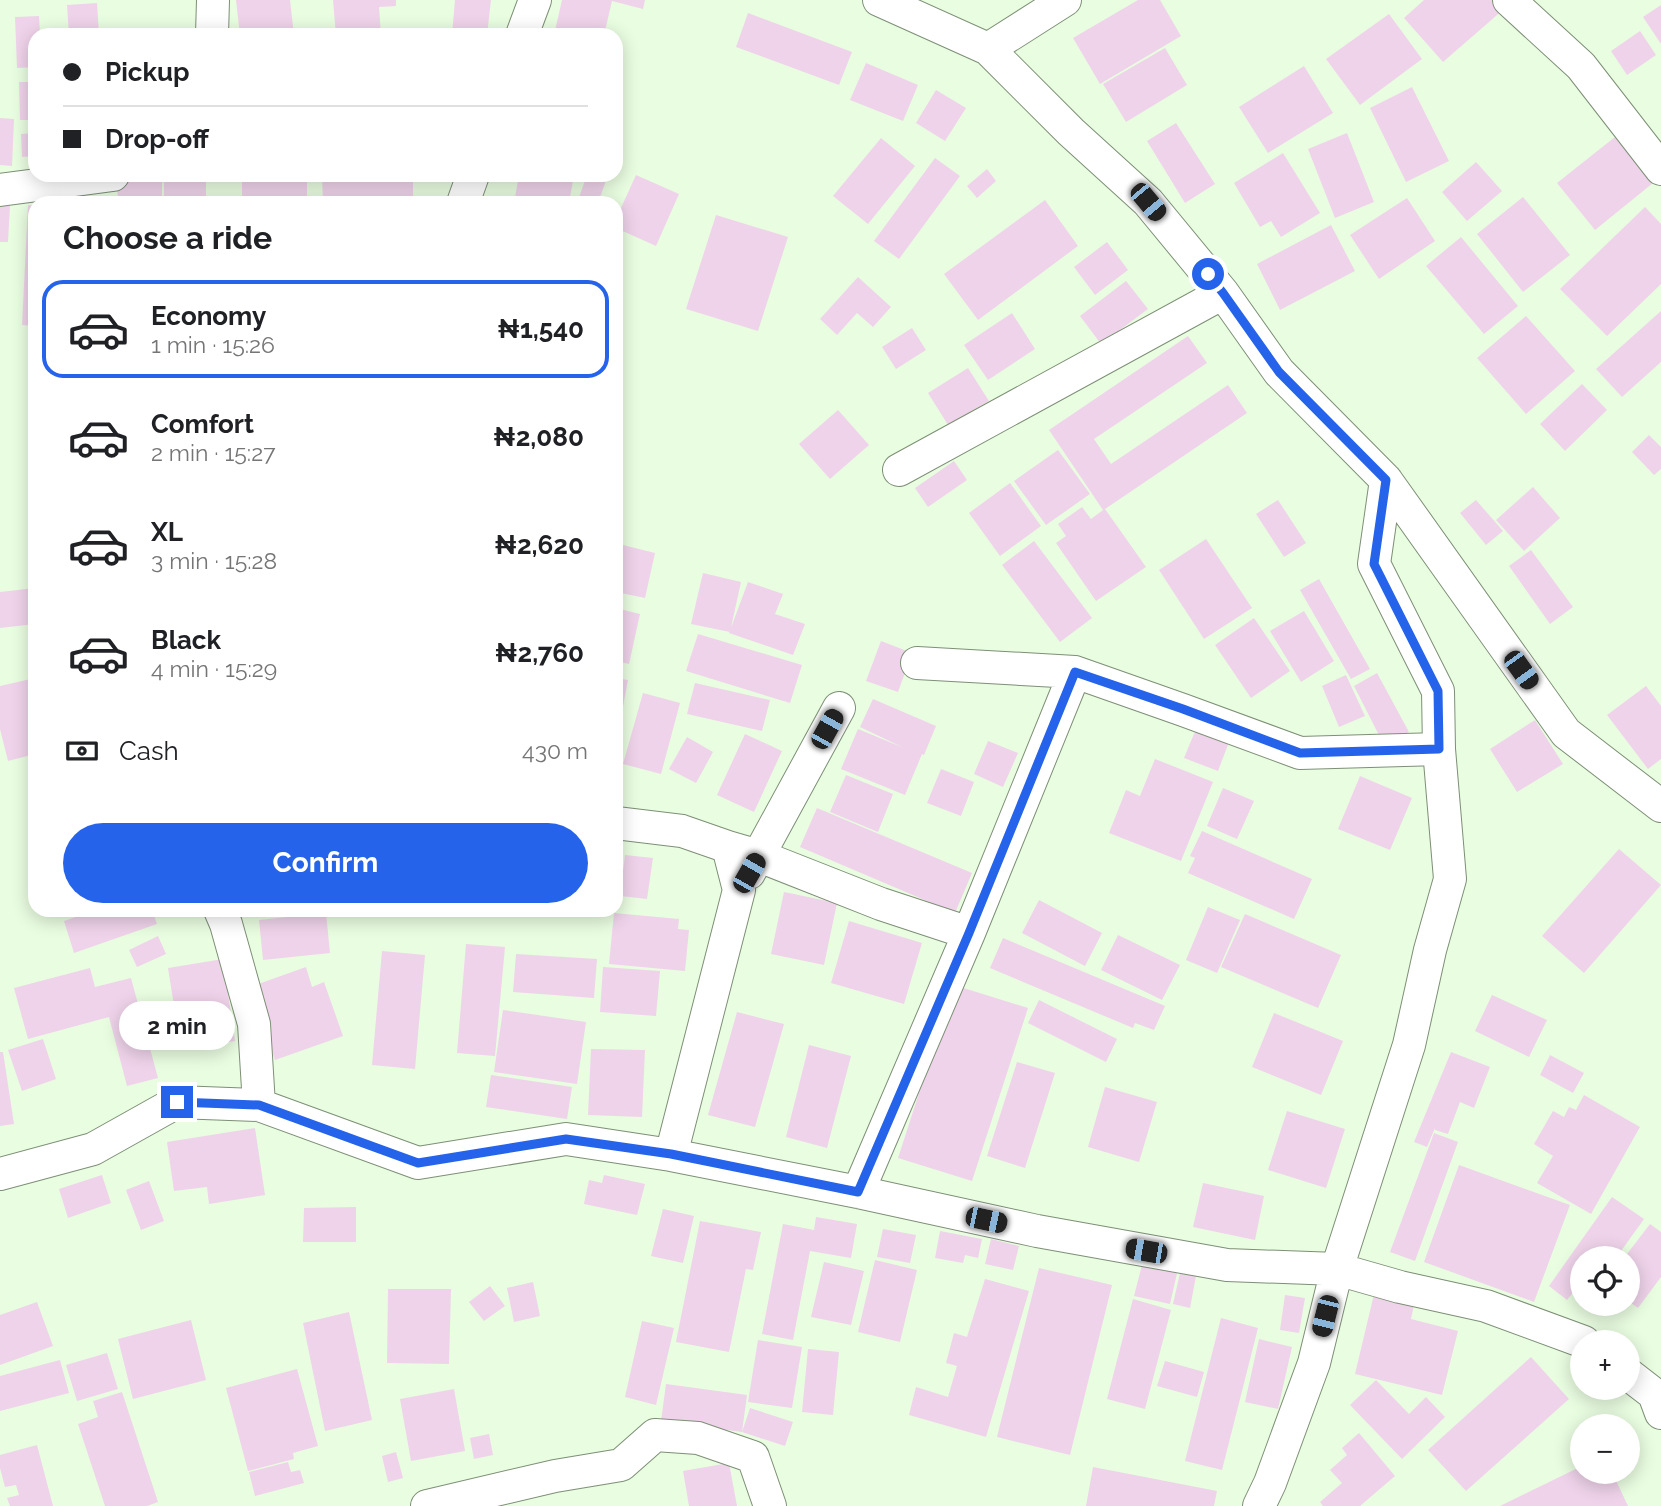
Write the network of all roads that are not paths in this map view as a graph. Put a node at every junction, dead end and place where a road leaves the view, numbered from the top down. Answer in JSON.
{"nodes":[{"id":1,"x":213,"y":0,"type":"edge"},
{"id":2,"x":535,"y":0,"type":"edge"},
{"id":3,"x":879,"y":0,"type":"edge"},
{"id":4,"x":1065,"y":0,"type":"edge"},
{"id":5,"x":1508,"y":0,"type":"edge"},
{"id":6,"x":212,"y":28,"type":"edge"},
{"id":7,"x":525,"y":28,"type":"edge"},
{"id":8,"x":988,"y":48,"type":"junction"},
{"id":9,"x":1661,"y":169,"type":"edge"},
{"id":10,"x":60,"y":182,"type":"edge"},
{"id":11,"x":0,"y":190,"type":"edge"},
{"id":12,"x":1223,"y":293,"type":"junction"},
{"id":13,"x":899,"y":470,"type":"dead end"},
{"id":14,"x":1386,"y":480,"type":"junction"},
{"id":15,"x":917,"y":663,"type":"dead end"},
{"id":16,"x":1075,"y":672,"type":"junction"},
{"id":17,"x":839,"y":708,"type":"dead end"},
{"id":18,"x":1439,"y":749,"type":"junction"},
{"id":19,"x":1658,"y":798,"type":"edge"},
{"id":20,"x":623,"y":824,"type":"edge"},
{"id":21,"x":728,"y":847,"type":"junction"},
{"id":22,"x":759,"y":856,"type":"junction"},
{"id":23,"x":740,"y":890,"type":"junction"},
{"id":24,"x":223,"y":917,"type":"edge"},
{"id":25,"x":969,"y":933,"type":"junction"},
{"id":26,"x":259,"y":1105,"type":"junction"},
{"id":27,"x":671,"y":1154,"type":"junction"},
{"id":28,"x":0,"y":1174,"type":"edge"},
{"id":29,"x":858,"y":1192,"type":"junction"},
{"id":30,"x":1337,"y":1269,"type":"junction"},
{"id":31,"x":1570,"y":1337,"type":"edge"},
{"id":32,"x":1640,"y":1383,"type":"edge"},
{"id":33,"x":1661,"y":1413,"type":"edge"},
{"id":34,"x":427,"y":1506,"type":"edge"},
{"id":35,"x":770,"y":1506,"type":"edge"},
{"id":36,"x":1259,"y":1506,"type":"edge"}],
"edges":[{"from":1,"to":6,"type":"street"},
{"from":2,"to":7,"type":"street"},
{"from":3,"to":8,"type":"street"},
{"from":4,"to":8,"type":"street"},
{"from":5,"to":9,"type":"street"},
{"from":8,"to":12,"type":"street"},
{"from":10,"to":11,"type":"street"},
{"from":12,"to":13,"type":"street"},
{"from":12,"to":14,"type":"street"},
{"from":14,"to":18,"type":"street"},
{"from":14,"to":19,"type":"street"},
{"from":15,"to":16,"type":"street"},
{"from":16,"to":18,"type":"street"},
{"from":16,"to":25,"type":"street"},
{"from":17,"to":22,"type":"street"},
{"from":18,"to":30,"type":"street"},
{"from":20,"to":21,"type":"street"},
{"from":21,"to":22,"type":"street"},
{"from":21,"to":23,"type":"street"},
{"from":22,"to":23,"type":"street"},
{"from":22,"to":25,"type":"street"},
{"from":23,"to":27,"type":"street"},
{"from":24,"to":26,"type":"street"},
{"from":25,"to":29,"type":"street"},
{"from":26,"to":27,"type":"street"},
{"from":26,"to":28,"type":"street"},
{"from":27,"to":29,"type":"street"},
{"from":29,"to":30,"type":"street"},
{"from":30,"to":31,"type":"street"},
{"from":30,"to":36,"type":"street"},
{"from":32,"to":33,"type":"street"},
{"from":34,"to":35,"type":"street"}]}
